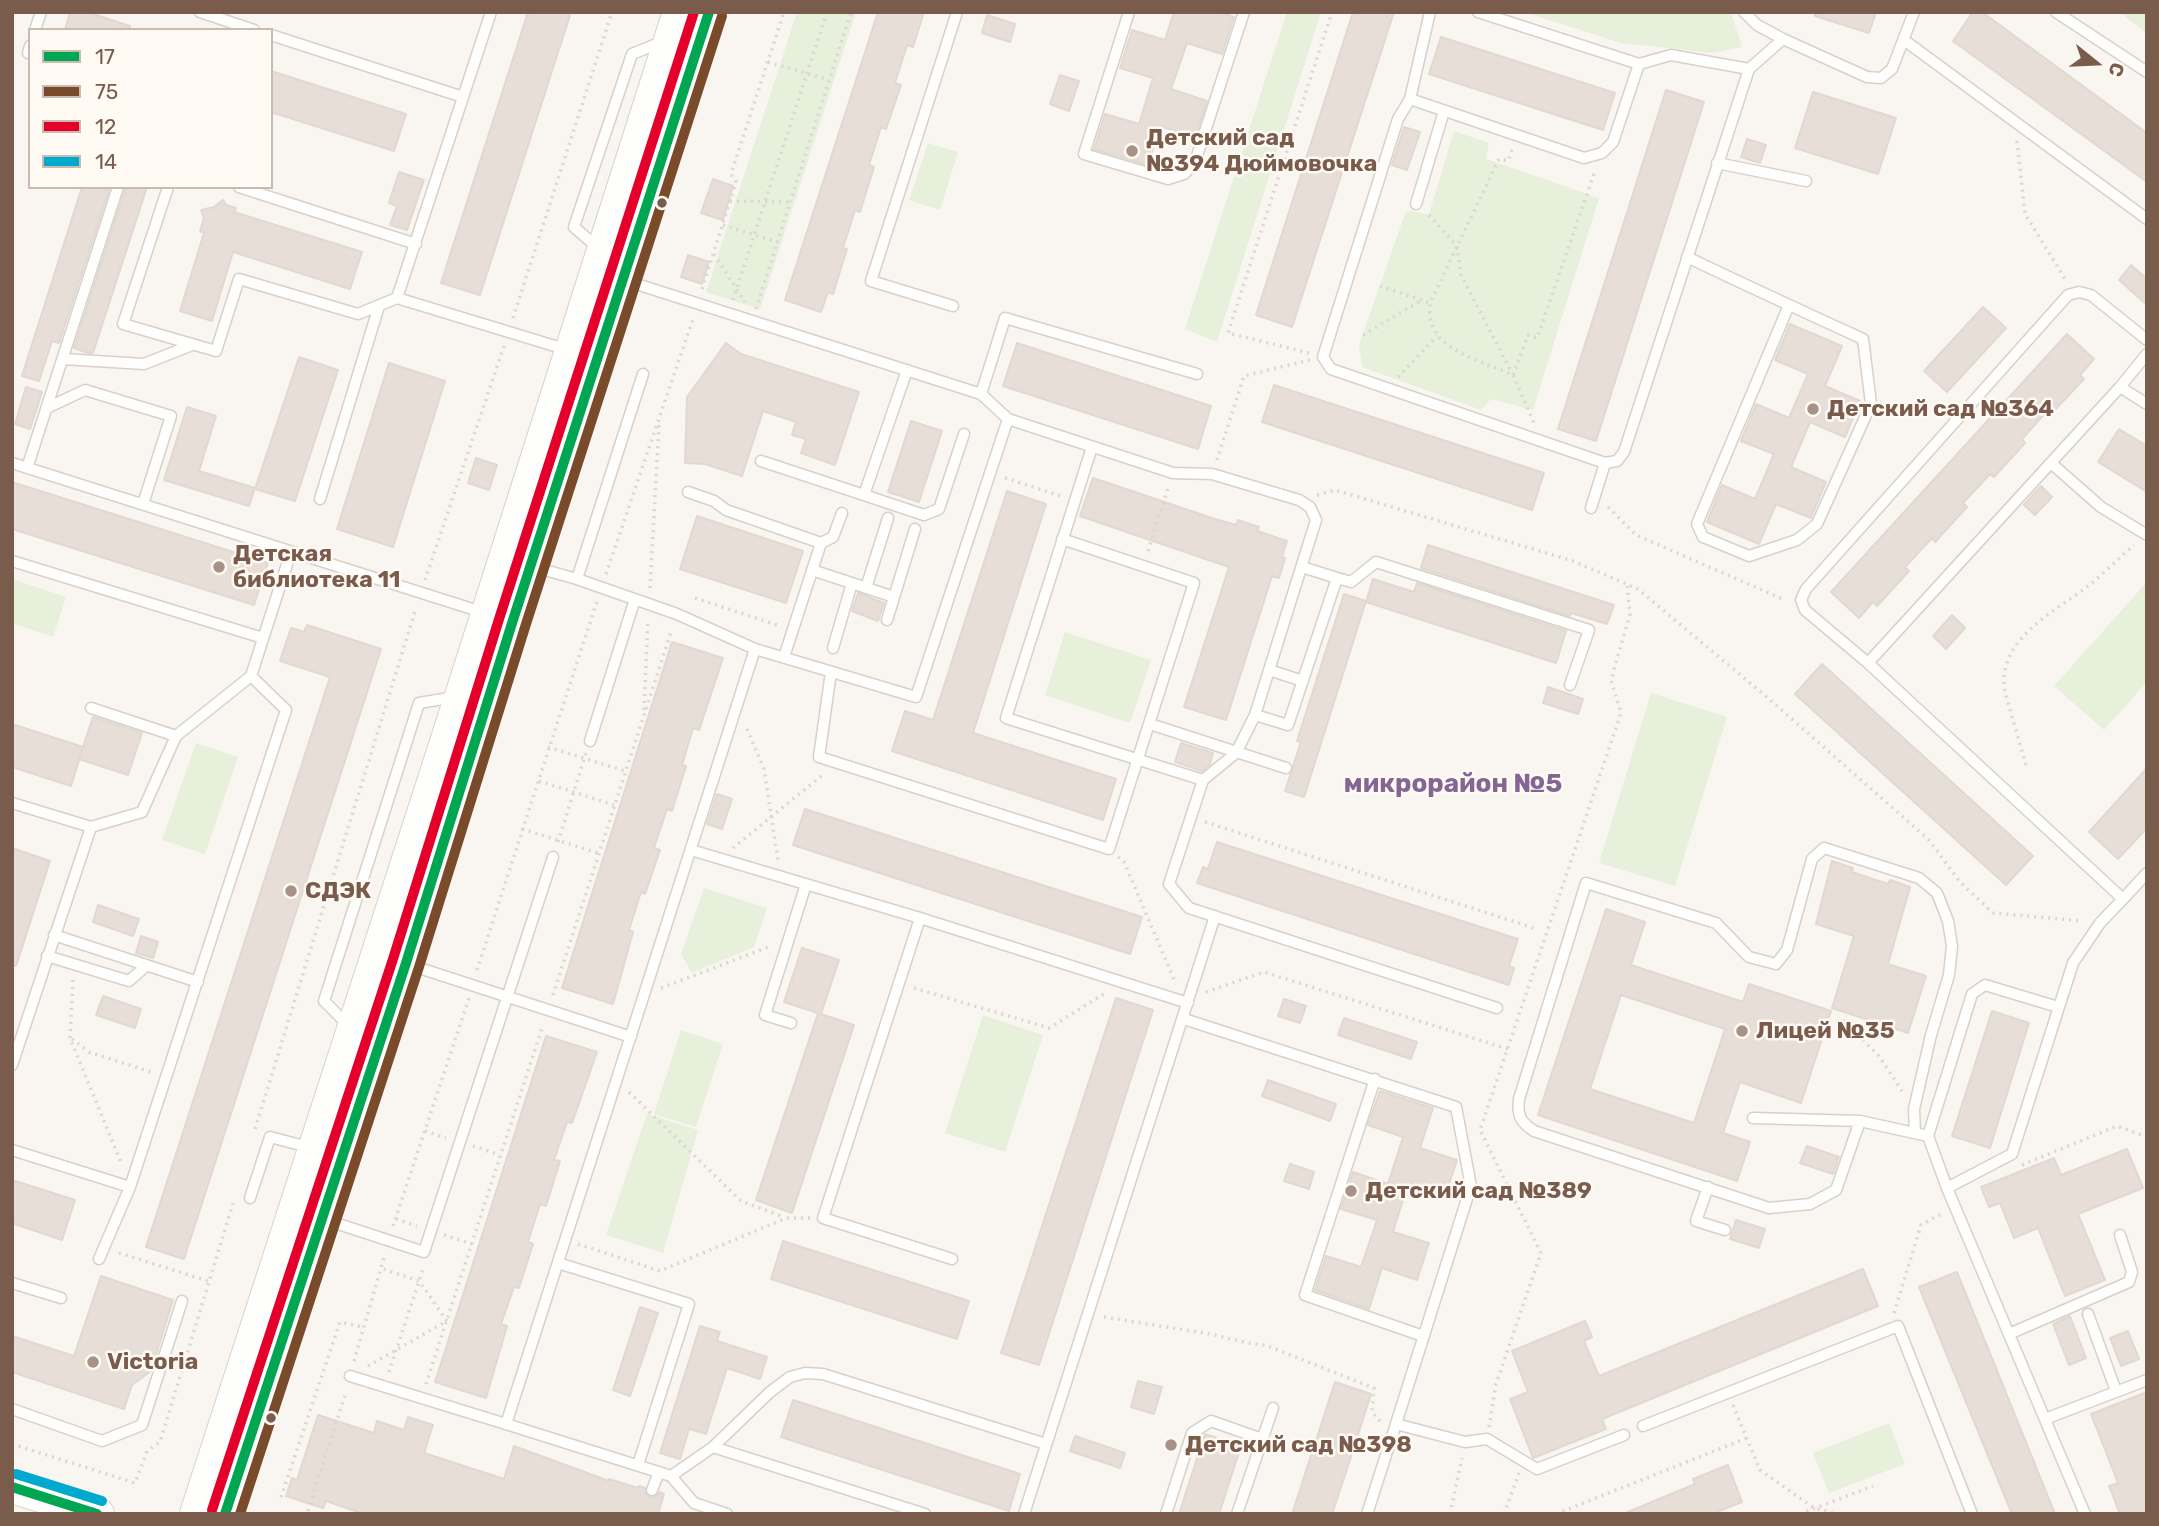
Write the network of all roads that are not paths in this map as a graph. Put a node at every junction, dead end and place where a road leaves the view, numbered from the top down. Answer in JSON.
{"nodes":[{"id":1,"x":200,"y":12,"type":"edge"},
{"id":2,"x":491,"y":12,"type":"edge"},
{"id":3,"x":709,"y":12,"type":"edge"},
{"id":4,"x":957,"y":12,"type":"edge"},
{"id":5,"x":1129,"y":12,"type":"edge"},
{"id":6,"x":1244,"y":12,"type":"edge"},
{"id":7,"x":1430,"y":12,"type":"edge"},
{"id":8,"x":1478,"y":12,"type":"edge"},
{"id":9,"x":1744,"y":12,"type":"edge"},
{"id":10,"x":1913,"y":12,"type":"edge"},
{"id":11,"x":2056,"y":12,"type":"edge"},
{"id":12,"x":674,"y":26,"type":"edge"},
{"id":13,"x":248,"y":28,"type":"edge"},
{"id":14,"x":273,"y":36,"type":"edge"},
{"id":15,"x":1783,"y":39,"type":"junction"},
{"id":16,"x":1904,"y":40,"type":"junction"},
{"id":17,"x":1639,"y":64,"type":"junction"},
{"id":18,"x":1749,"y":69,"type":"junction"},
{"id":19,"x":2147,"y":72,"type":"edge"},
{"id":20,"x":463,"y":97,"type":"junction"},
{"id":21,"x":1410,"y":99,"type":"junction"},
{"id":22,"x":1444,"y":111,"type":"junction"},
{"id":23,"x":1717,"y":163,"type":"junction"},
{"id":24,"x":1807,"y":181,"type":"dead end"},
{"id":25,"x":623,"y":186,"type":"junction"},
{"id":26,"x":117,"y":189,"type":"edge"},
{"id":27,"x":166,"y":189,"type":"edge"},
{"id":28,"x":245,"y":189,"type":"edge"},
{"id":29,"x":1416,"y":204,"type":"dead end"},
{"id":30,"x":2147,"y":219,"type":"edge"},
{"id":31,"x":416,"y":244,"type":"junction"},
{"id":32,"x":602,"y":252,"type":"junction"},
{"id":33,"x":1687,"y":257,"type":"junction"},
{"id":34,"x":624,"y":280,"type":"junction"},
{"id":35,"x":397,"y":298,"type":"junction"},
{"id":36,"x":1789,"y":304,"type":"junction"},
{"id":37,"x":379,"y":306,"type":"junction"},
{"id":38,"x":953,"y":306,"type":"dead end"},
{"id":39,"x":2147,"y":340,"type":"edge"},
{"id":40,"x":192,"y":345,"type":"junction"},
{"id":41,"x":570,"y":351,"type":"junction"},
{"id":42,"x":2147,"y":354,"type":"edge"},
{"id":43,"x":63,"y":359,"type":"junction"},
{"id":44,"x":907,"y":370,"type":"junction"},
{"id":45,"x":643,"y":374,"type":"dead end"},
{"id":46,"x":1197,"y":374,"type":"dead end"},
{"id":47,"x":2120,"y":387,"type":"junction"},
{"id":48,"x":981,"y":394,"type":"junction"},
{"id":49,"x":2147,"y":404,"type":"edge"},
{"id":50,"x":47,"y":408,"type":"junction"},
{"id":51,"x":1008,"y":419,"type":"junction"},
{"id":52,"x":964,"y":434,"type":"dead end"},
{"id":53,"x":1092,"y":447,"type":"junction"},
{"id":54,"x":569,"y":452,"type":"junction"},
{"id":55,"x":761,"y":461,"type":"dead end"},
{"id":56,"x":12,"y":463,"type":"edge"},
{"id":57,"x":1605,"y":463,"type":"junction"},
{"id":58,"x":2051,"y":463,"type":"junction"},
{"id":59,"x":27,"y":468,"type":"junction"},
{"id":60,"x":688,"y":492,"type":"dead end"},
{"id":61,"x":864,"y":495,"type":"junction"},
{"id":62,"x":320,"y":499,"type":"dead end"},
{"id":63,"x":143,"y":504,"type":"junction"},
{"id":64,"x":1591,"y":508,"type":"dead end"},
{"id":65,"x":842,"y":513,"type":"dead end"},
{"id":66,"x":888,"y":518,"type":"dead end"},
{"id":67,"x":915,"y":529,"type":"dead end"},
{"id":68,"x":2146,"y":534,"type":"edge"},
{"id":69,"x":1062,"y":539,"type":"junction"},
{"id":70,"x":821,"y":543,"type":"junction"},
{"id":71,"x":291,"y":552,"type":"junction"},
{"id":72,"x":12,"y":561,"type":"edge"},
{"id":73,"x":518,"y":562,"type":"junction"},
{"id":74,"x":1302,"y":567,"type":"junction"},
{"id":75,"x":812,"y":570,"type":"junction"},
{"id":76,"x":1337,"y":578,"type":"junction"},
{"id":77,"x":577,"y":579,"type":"junction"},
{"id":78,"x":852,"y":583,"type":"junction"},
{"id":79,"x":866,"y":588,"type":"junction"},
{"id":80,"x":894,"y":597,"type":"junction"},
{"id":81,"x":635,"y":599,"type":"junction"},
{"id":82,"x":487,"y":614,"type":"junction"},
{"id":83,"x":887,"y":620,"type":"dead end"},
{"id":84,"x":263,"y":638,"type":"junction"},
{"id":85,"x":755,"y":649,"type":"junction"},
{"id":86,"x":832,"y":649,"type":"dead end"},
{"id":87,"x":784,"y":657,"type":"junction"},
{"id":88,"x":1868,"y":663,"type":"junction"},
{"id":89,"x":1269,"y":670,"type":"junction"},
{"id":90,"x":831,"y":672,"type":"junction"},
{"id":91,"x":251,"y":676,"type":"junction"},
{"id":92,"x":1303,"y":681,"type":"junction"},
{"id":93,"x":1570,"y":685,"type":"dead end"},
{"id":94,"x":92,"y":708,"type":"dead end"},
{"id":95,"x":1255,"y":715,"type":"junction"},
{"id":96,"x":1150,"y":724,"type":"junction"},
{"id":97,"x":176,"y":736,"type":"junction"},
{"id":98,"x":590,"y":741,"type":"road end"},
{"id":99,"x":1236,"y":752,"type":"junction"},
{"id":100,"x":1139,"y":760,"type":"junction"},
{"id":101,"x":1286,"y":768,"type":"dead end"},
{"id":102,"x":1203,"y":780,"type":"junction"},
{"id":103,"x":12,"y":803,"type":"edge"},
{"id":104,"x":91,"y":827,"type":"junction"},
{"id":105,"x":691,"y":850,"type":"junction"},
{"id":106,"x":553,"y":857,"type":"road end"},
{"id":107,"x":2147,"y":873,"type":"edge"},
{"id":108,"x":806,"y":884,"type":"junction"},
{"id":109,"x":2123,"y":899,"type":"junction"},
{"id":110,"x":1215,"y":916,"type":"junction"},
{"id":111,"x":919,"y":918,"type":"junction"},
{"id":112,"x":54,"y":935,"type":"junction"},
{"id":113,"x":47,"y":956,"type":"junction"},
{"id":114,"x":406,"y":963,"type":"junction"},
{"id":115,"x":146,"y":966,"type":"junction"},
{"id":116,"x":198,"y":982,"type":"junction"},
{"id":117,"x":508,"y":997,"type":"junction"},
{"id":118,"x":1187,"y":1000,"type":"junction"},
{"id":119,"x":2058,"y":1007,"type":"junction"},
{"id":120,"x":1497,"y":1008,"type":"dead end"},
{"id":121,"x":1184,"y":1019,"type":"junction"},
{"id":122,"x":791,"y":1023,"type":"dead end"},
{"id":123,"x":631,"y":1037,"type":"junction"},
{"id":124,"x":12,"y":1065,"type":"edge"},
{"id":125,"x":1375,"y":1079,"type":"junction"},
{"id":126,"x":1753,"y":1118,"type":"dead end"},
{"id":127,"x":1860,"y":1121,"type":"junction"},
{"id":128,"x":1915,"y":1133,"type":"junction"},
{"id":129,"x":1928,"y":1136,"type":"junction"},
{"id":130,"x":315,"y":1149,"type":"junction"},
{"id":131,"x":12,"y":1150,"type":"edge"},
{"id":132,"x":131,"y":1187,"type":"junction"},
{"id":133,"x":1708,"y":1187,"type":"junction"},
{"id":134,"x":1947,"y":1188,"type":"junction"},
{"id":135,"x":250,"y":1198,"type":"dead end"},
{"id":136,"x":323,"y":1219,"type":"junction"},
{"id":137,"x":1726,"y":1230,"type":"dead end"},
{"id":138,"x":2120,"y":1235,"type":"dead end"},
{"id":139,"x":99,"y":1259,"type":"dead end"},
{"id":140,"x":952,"y":1259,"type":"dead end"},
{"id":141,"x":558,"y":1263,"type":"junction"},
{"id":142,"x":12,"y":1283,"type":"edge"},
{"id":143,"x":61,"y":1298,"type":"dead end"},
{"id":144,"x":182,"y":1301,"type":"dead end"},
{"id":145,"x":2088,"y":1314,"type":"dead end"},
{"id":146,"x":2009,"y":1334,"type":"junction"},
{"id":147,"x":1423,"y":1336,"type":"junction"},
{"id":148,"x":350,"y":1376,"type":"road end"},
{"id":149,"x":2147,"y":1380,"type":"edge"},
{"id":150,"x":2116,"y":1391,"type":"junction"},
{"id":151,"x":1273,"y":1408,"type":"dead end"},
{"id":152,"x":12,"y":1409,"type":"edge"},
{"id":153,"x":2045,"y":1419,"type":"junction"},
{"id":154,"x":506,"y":1424,"type":"junction"},
{"id":155,"x":1643,"y":1426,"type":"dead end"},
{"id":156,"x":1394,"y":1430,"type":"junction"},
{"id":157,"x":1624,"y":1435,"type":"dead end"},
{"id":158,"x":1262,"y":1438,"type":"junction"},
{"id":159,"x":1046,"y":1444,"type":"junction"},
{"id":160,"x":713,"y":1447,"type":"junction"},
{"id":161,"x":638,"y":1465,"type":"junction"},
{"id":162,"x":659,"y":1472,"type":"junction"},
{"id":163,"x":671,"y":1476,"type":"junction"},
{"id":164,"x":12,"y":1487,"type":"edge"},
{"id":165,"x":652,"y":1490,"type":"dead end"},
{"id":166,"x":98,"y":1514,"type":"edge"},
{"id":167,"x":196,"y":1514,"type":"edge"},
{"id":168,"x":225,"y":1514,"type":"edge"},
{"id":169,"x":727,"y":1514,"type":"edge"},
{"id":170,"x":925,"y":1514,"type":"edge"},
{"id":171,"x":1024,"y":1514,"type":"edge"},
{"id":172,"x":1166,"y":1514,"type":"edge"},
{"id":173,"x":1237,"y":1514,"type":"edge"},
{"id":174,"x":1367,"y":1514,"type":"edge"},
{"id":175,"x":1972,"y":1514,"type":"edge"},
{"id":176,"x":2085,"y":1514,"type":"edge"}],
"edges":[{"from":1,"to":13,"type":"lane"},
{"from":2,"to":20,"type":"lane"},
{"from":3,"to":34,"type":"main road"},
{"from":4,"to":38,"type":"lane"},
{"from":5,"to":6,"type":"lane"},
{"from":7,"to":21,"type":"lane"},
{"from":8,"to":17,"type":"lane"},
{"from":9,"to":15,"type":"lane"},
{"from":10,"to":16,"type":"lane"},
{"from":11,"to":19,"type":"lane"},
{"from":12,"to":25,"type":"main road"},
{"from":12,"to":32,"type":"lane"},
{"from":14,"to":20,"type":"lane"},
{"from":15,"to":16,"type":"lane"},
{"from":15,"to":18,"type":"lane"},
{"from":16,"to":30,"type":"lane"},
{"from":17,"to":18,"type":"lane"},
{"from":17,"to":22,"type":"lane"},
{"from":18,"to":23,"type":"lane"},
{"from":20,"to":31,"type":"lane"},
{"from":21,"to":22,"type":"lane"},
{"from":21,"to":57,"type":"lane"},
{"from":22,"to":29,"type":"lane"},
{"from":23,"to":24,"type":"lane"},
{"from":23,"to":33,"type":"lane"},
{"from":25,"to":32,"type":"main road"},
{"from":25,"to":34,"type":"main road"},
{"from":26,"to":43,"type":"lane"},
{"from":27,"to":40,"type":"lane"},
{"from":28,"to":31,"type":"lane"},
{"from":31,"to":35,"type":"lane"},
{"from":32,"to":41,"type":"main road"},
{"from":33,"to":36,"type":"lane"},
{"from":33,"to":57,"type":"lane"},
{"from":34,"to":44,"type":"lane"},
{"from":34,"to":54,"type":"main road"},
{"from":35,"to":37,"type":"lane"},
{"from":35,"to":41,"type":"lane"},
{"from":36,"to":36,"type":"lane"},
{"from":37,"to":40,"type":"lane"},
{"from":37,"to":62,"type":"lane"},
{"from":39,"to":88,"type":"lane"},
{"from":40,"to":43,"type":"lane"},
{"from":41,"to":54,"type":"main road"},
{"from":41,"to":73,"type":"main road"},
{"from":42,"to":47,"type":"lane"},
{"from":43,"to":50,"type":"lane"},
{"from":44,"to":48,"type":"lane"},
{"from":44,"to":61,"type":"lane"},
{"from":45,"to":77,"type":"lane"},
{"from":46,"to":48,"type":"lane"},
{"from":47,"to":49,"type":"lane"},
{"from":47,"to":58,"type":"lane"},
{"from":48,"to":51,"type":"lane"},
{"from":50,"to":59,"type":"lane"},
{"from":50,"to":63,"type":"lane"},
{"from":51,"to":53,"type":"lane"},
{"from":51,"to":90,"type":"lane"},
{"from":52,"to":61,"type":"lane"},
{"from":53,"to":69,"type":"lane"},
{"from":53,"to":74,"type":"lane"},
{"from":54,"to":73,"type":"main road"},
{"from":55,"to":61,"type":"lane"},
{"from":56,"to":59,"type":"lane"},
{"from":57,"to":64,"type":"lane"},
{"from":58,"to":68,"type":"lane"},
{"from":58,"to":88,"type":"lane"},
{"from":59,"to":63,"type":"lane"},
{"from":60,"to":70,"type":"lane"},
{"from":63,"to":71,"type":"lane"},
{"from":65,"to":70,"type":"lane"},
{"from":66,"to":79,"type":"lane"},
{"from":67,"to":80,"type":"lane"},
{"from":69,"to":96,"type":"lane"},
{"from":69,"to":100,"type":"lane"},
{"from":70,"to":75,"type":"lane"},
{"from":71,"to":82,"type":"lane"},
{"from":71,"to":84,"type":"lane"},
{"from":72,"to":84,"type":"lane"},
{"from":73,"to":77,"type":"lane"},
{"from":73,"to":82,"type":"main road"},
{"from":73,"to":114,"type":"main road"},
{"from":74,"to":76,"type":"lane"},
{"from":74,"to":89,"type":"lane"},
{"from":75,"to":78,"type":"lane"},
{"from":75,"to":87,"type":"lane"},
{"from":76,"to":92,"type":"lane"},
{"from":76,"to":93,"type":"lane"},
{"from":77,"to":81,"type":"lane"},
{"from":78,"to":79,"type":"lane"},
{"from":78,"to":86,"type":"lane"},
{"from":79,"to":80,"type":"lane"},
{"from":80,"to":83,"type":"lane"},
{"from":81,"to":85,"type":"lane"},
{"from":81,"to":98,"type":"lane"},
{"from":82,"to":130,"type":"main road"},
{"from":84,"to":91,"type":"lane"},
{"from":85,"to":87,"type":"lane"},
{"from":85,"to":105,"type":"lane"},
{"from":87,"to":90,"type":"lane"},
{"from":88,"to":109,"type":"lane"},
{"from":89,"to":92,"type":"lane"},
{"from":89,"to":95,"type":"lane"},
{"from":90,"to":100,"type":"lane"},
{"from":91,"to":97,"type":"lane"},
{"from":91,"to":116,"type":"lane"},
{"from":92,"to":95,"type":"lane"},
{"from":94,"to":97,"type":"lane"},
{"from":95,"to":99,"type":"lane"},
{"from":96,"to":99,"type":"lane"},
{"from":96,"to":100,"type":"lane"},
{"from":97,"to":104,"type":"lane"},
{"from":99,"to":101,"type":"lane"},
{"from":99,"to":102,"type":"lane"},
{"from":100,"to":102,"type":"lane"},
{"from":102,"to":110,"type":"lane"},
{"from":103,"to":104,"type":"lane"},
{"from":104,"to":112,"type":"lane"},
{"from":105,"to":108,"type":"lane"},
{"from":105,"to":123,"type":"lane"},
{"from":106,"to":117,"type":"lane"},
{"from":107,"to":109,"type":"lane"},
{"from":108,"to":111,"type":"lane"},
{"from":108,"to":122,"type":"lane"},
{"from":109,"to":119,"type":"lane"},
{"from":110,"to":118,"type":"lane"},
{"from":110,"to":120,"type":"lane"},
{"from":111,"to":118,"type":"lane"},
{"from":111,"to":140,"type":"lane"},
{"from":112,"to":113,"type":"lane"},
{"from":112,"to":115,"type":"lane"},
{"from":113,"to":115,"type":"lane"},
{"from":113,"to":124,"type":"lane"},
{"from":114,"to":117,"type":"lane"},
{"from":114,"to":136,"type":"main road"},
{"from":115,"to":116,"type":"lane"},
{"from":116,"to":132,"type":"lane"},
{"from":117,"to":123,"type":"lane"},
{"from":117,"to":136,"type":"lane"},
{"from":118,"to":121,"type":"lane"},
{"from":119,"to":129,"type":"lane"},
{"from":119,"to":134,"type":"lane"},
{"from":121,"to":125,"type":"lane"},
{"from":121,"to":159,"type":"lane"},
{"from":123,"to":141,"type":"lane"},
{"from":125,"to":147,"type":"lane"},
{"from":125,"to":147,"type":"lane"},
{"from":126,"to":127,"type":"lane"},
{"from":127,"to":128,"type":"lane"},
{"from":127,"to":133,"type":"lane"},
{"from":128,"to":129,"type":"lane"},
{"from":128,"to":133,"type":"lane"},
{"from":129,"to":134,"type":"lane"},
{"from":130,"to":135,"type":"lane"},
{"from":130,"to":167,"type":"main road"},
{"from":131,"to":132,"type":"lane"},
{"from":132,"to":139,"type":"lane"},
{"from":133,"to":137,"type":"lane"},
{"from":134,"to":146,"type":"lane"},
{"from":136,"to":168,"type":"main road"},
{"from":138,"to":146,"type":"lane"},
{"from":141,"to":154,"type":"lane"},
{"from":141,"to":161,"type":"lane"},
{"from":142,"to":143,"type":"lane"},
{"from":144,"to":152,"type":"lane"},
{"from":145,"to":150,"type":"lane"},
{"from":146,"to":153,"type":"lane"},
{"from":147,"to":156,"type":"lane"},
{"from":148,"to":154,"type":"lane"},
{"from":149,"to":150,"type":"lane"},
{"from":150,"to":153,"type":"lane"},
{"from":151,"to":158,"type":"lane"},
{"from":153,"to":176,"type":"lane"},
{"from":154,"to":161,"type":"lane"},
{"from":155,"to":175,"type":"lane"},
{"from":156,"to":157,"type":"lane"},
{"from":156,"to":174,"type":"lane"},
{"from":158,"to":172,"type":"lane"},
{"from":158,"to":173,"type":"lane"},
{"from":159,"to":160,"type":"lane"},
{"from":159,"to":171,"type":"lane"},
{"from":160,"to":163,"type":"lane"},
{"from":160,"to":170,"type":"lane"},
{"from":161,"to":162,"type":"lane"},
{"from":162,"to":163,"type":"lane"},
{"from":162,"to":165,"type":"lane"},
{"from":163,"to":169,"type":"lane"},
{"from":164,"to":166,"type":"main road"}]}
